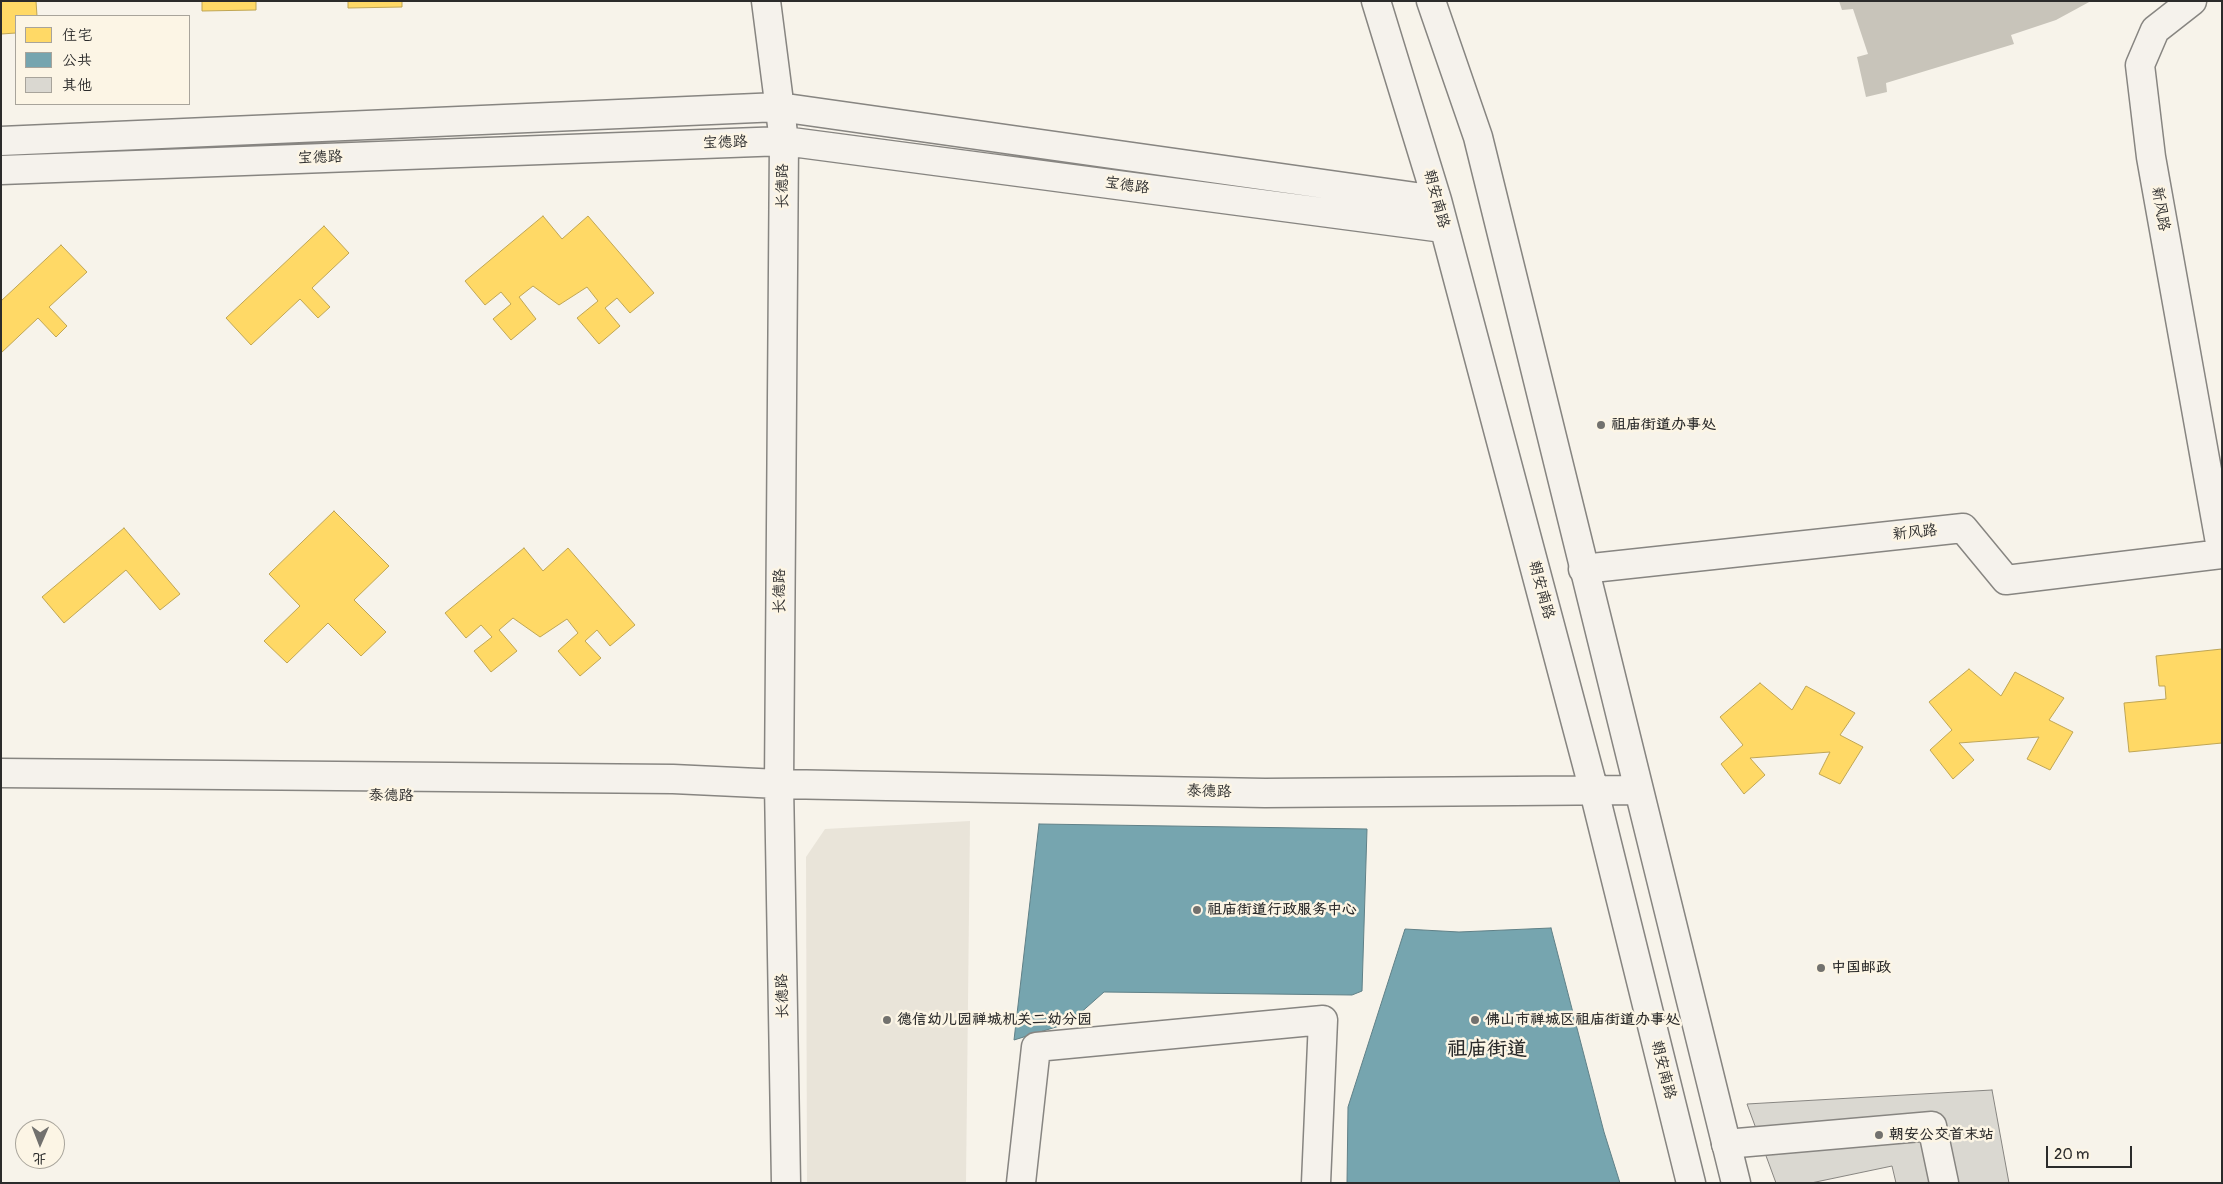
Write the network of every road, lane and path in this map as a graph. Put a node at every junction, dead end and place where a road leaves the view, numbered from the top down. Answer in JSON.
{"nodes":[{"id":1,"x":766,"y":1,"type":"edge"},
{"id":2,"x":1376,"y":1,"type":"edge"},
{"id":3,"x":1431,"y":1,"type":"edge"},
{"id":4,"x":2192,"y":1,"type":"edge"},
{"id":5,"x":780,"y":107,"type":"junction"},
{"id":6,"x":1,"y":141,"type":"edge"},
{"id":7,"x":784,"y":141,"type":"junction"},
{"id":8,"x":1,"y":170,"type":"edge"},
{"id":9,"x":1437,"y":200,"type":"junction"},
{"id":10,"x":1444,"y":228,"type":"junction"},
{"id":11,"x":2222,"y":554,"type":"edge"},
{"id":12,"x":1583,"y":569,"type":"junction"},
{"id":13,"x":1,"y":773,"type":"edge"},
{"id":14,"x":779,"y":784,"type":"junction"},
{"id":15,"x":1594,"y":790,"type":"junction"},
{"id":16,"x":1639,"y":790,"type":"junction"},
{"id":17,"x":1,"y":792,"type":"edge"},
{"id":18,"x":1726,"y":1144,"type":"junction"},
{"id":19,"x":786,"y":1183,"type":"edge"},
{"id":20,"x":1021,"y":1183,"type":"edge"},
{"id":21,"x":1316,"y":1183,"type":"edge"},
{"id":22,"x":1691,"y":1183,"type":"edge"},
{"id":23,"x":1736,"y":1183,"type":"edge"},
{"id":24,"x":1944,"y":1183,"type":"edge"}],
"edges":[{"from":1,"to":5,"type":"street","name":"长德路"},
{"from":2,"to":9,"type":"street","name":"朝安南路"},
{"from":3,"to":12,"type":"street"},
{"from":4,"to":11,"type":"street","name":"新风路"},
{"from":5,"to":6,"type":"street","name":"宝德路"},
{"from":5,"to":7,"type":"street","name":"长德路"},
{"from":5,"to":9,"type":"street","name":"宝德路"},
{"from":7,"to":8,"type":"street","name":"宝德路"},
{"from":7,"to":10,"type":"street","name":"宝德路"},
{"from":7,"to":14,"type":"street","name":"长德路"},
{"from":9,"to":10,"type":"street","name":"朝安南路"},
{"from":10,"to":15,"type":"street","name":"朝安南路"},
{"from":11,"to":12,"type":"street","name":"新风路"},
{"from":12,"to":16,"type":"street"},
{"from":13,"to":14,"type":"street","name":"泰德路"},
{"from":14,"to":15,"type":"street","name":"泰德路"},
{"from":14,"to":17,"type":"street","name":"泰德路"},
{"from":14,"to":19,"type":"street","name":"长德路"},
{"from":15,"to":16,"type":"street","name":"泰德路"},
{"from":15,"to":22,"type":"street","name":"朝安南路"},
{"from":16,"to":18,"type":"street"},
{"from":18,"to":23,"type":"street"},
{"from":18,"to":24,"type":"street"},
{"from":20,"to":21,"type":"street"}]}
